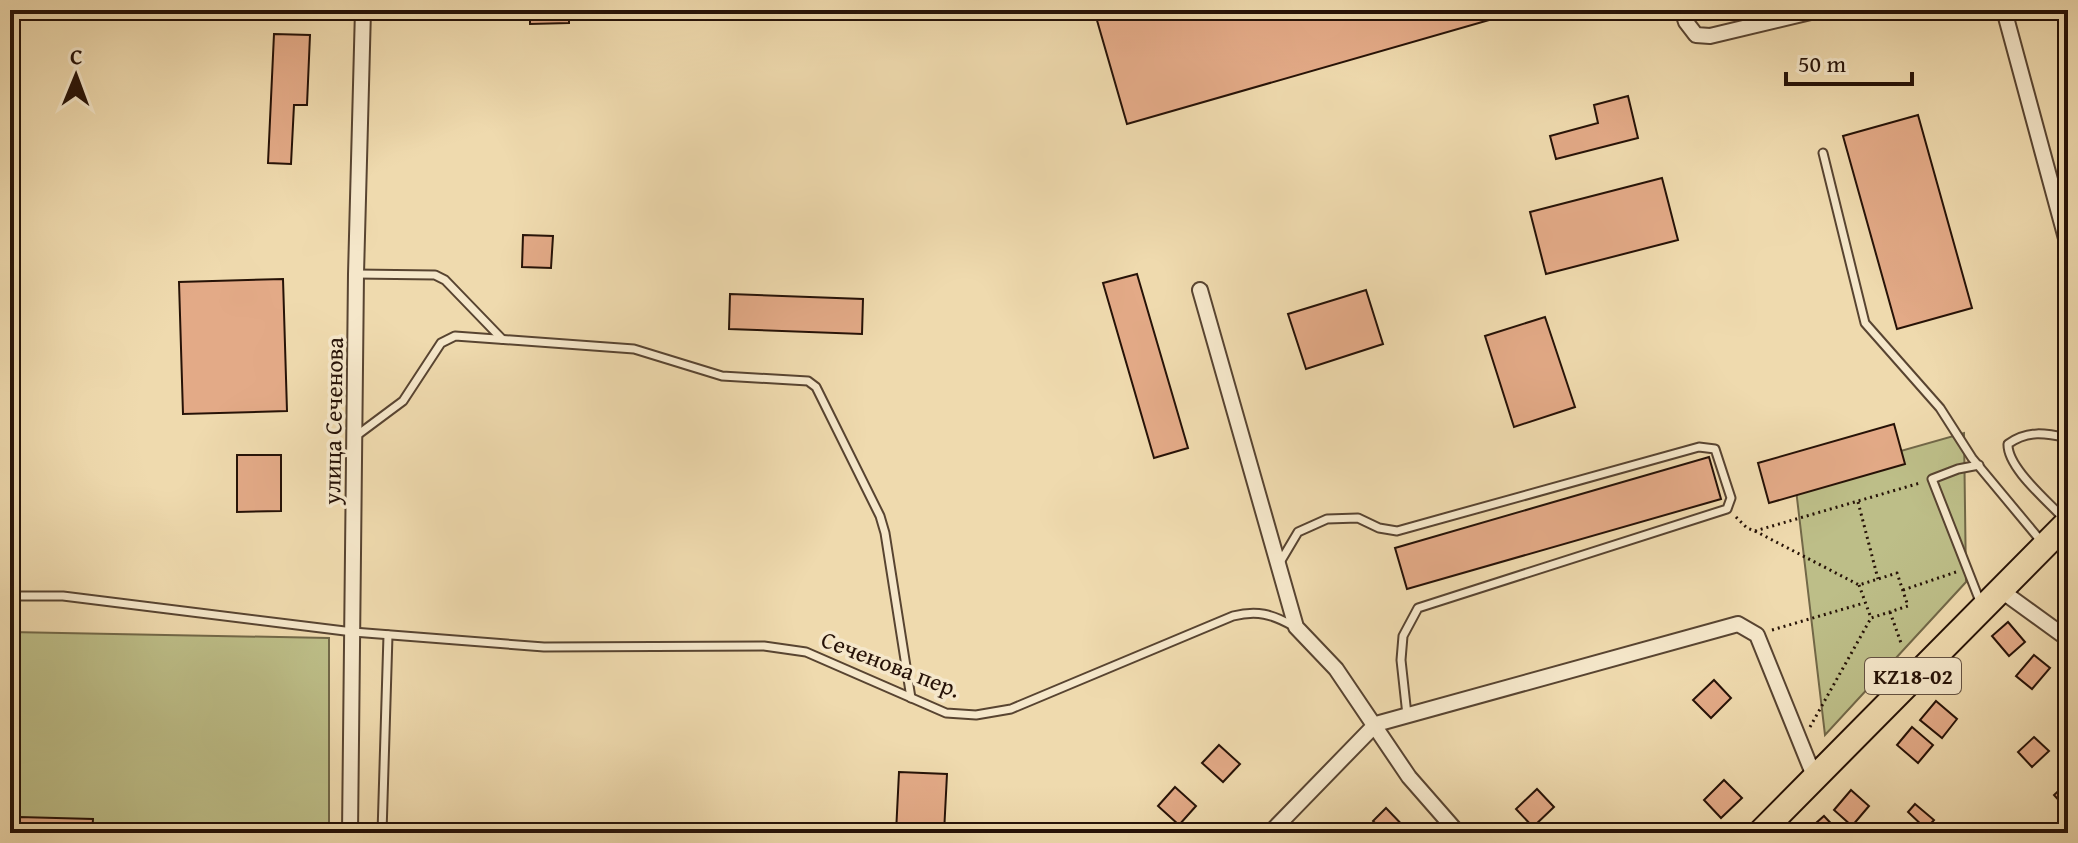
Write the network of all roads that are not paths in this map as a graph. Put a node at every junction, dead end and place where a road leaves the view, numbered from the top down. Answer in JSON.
{"nodes":[{"id":1,"x":363,"y":10,"type":"edge"},
{"id":2,"x":1682,"y":10,"type":"edge"},
{"id":3,"x":1819,"y":10,"type":"edge"},
{"id":4,"x":2004,"y":10,"type":"edge"},
{"id":5,"x":1823,"y":153,"type":"dead end"},
{"id":6,"x":2068,"y":246,"type":"edge"},
{"id":7,"x":356,"y":274,"type":"junction"},
{"id":8,"x":1200,"y":290,"type":"dead end"},
{"id":9,"x":502,"y":339,"type":"junction"},
{"id":10,"x":354,"y":437,"type":"junction"},
{"id":11,"x":2068,"y":438,"type":"edge"},
{"id":12,"x":1979,"y":465,"type":"junction"},
{"id":13,"x":2068,"y":522,"type":"edge"},
{"id":14,"x":2045,"y":546,"type":"junction"},
{"id":15,"x":1278,"y":566,"type":"junction"},
{"id":16,"x":10,"y":596,"type":"edge"},
{"id":17,"x":1991,"y":598,"type":"junction"},
{"id":18,"x":1296,"y":627,"type":"junction"},
{"id":19,"x":2065,"y":630,"type":"edge"},
{"id":20,"x":353,"y":632,"type":"junction"},
{"id":21,"x":388,"y":635,"type":"junction"},
{"id":22,"x":911,"y":698,"type":"junction"},
{"id":23,"x":1407,"y":715,"type":"junction"},
{"id":24,"x":1376,"y":724,"type":"junction"},
{"id":25,"x":1814,"y":776,"type":"junction"},
{"id":26,"x":350,"y":833,"type":"edge"},
{"id":27,"x":382,"y":833,"type":"edge"},
{"id":28,"x":1270,"y":833,"type":"edge"},
{"id":29,"x":1458,"y":833,"type":"edge"},
{"id":30,"x":1760,"y":833,"type":"edge"}],
"edges":[{"from":1,"to":7,"type":"street","name":"улица Сеченова"},
{"from":2,"to":3,"type":"street"},
{"from":4,"to":6,"type":"street"},
{"from":5,"to":12,"type":"lane"},
{"from":7,"to":9,"type":"lane"},
{"from":7,"to":10,"type":"street","name":"улица Сеченова"},
{"from":8,"to":15,"type":"street"},
{"from":9,"to":10,"type":"lane"},
{"from":9,"to":22,"type":"lane"},
{"from":10,"to":20,"type":"street","name":"улица Сеченова"},
{"from":11,"to":13,"type":"lane"},
{"from":12,"to":14,"type":"lane"},
{"from":12,"to":17,"type":"lane"},
{"from":13,"to":14,"type":"highway","number":"KZ18-02"},
{"from":14,"to":17,"type":"highway","number":"KZ18-02"},
{"from":15,"to":18,"type":"street"},
{"from":15,"to":23,"type":"lane"},
{"from":16,"to":20,"type":"lane","name":"Сеченова пер."},
{"from":17,"to":19,"type":"street"},
{"from":17,"to":25,"type":"highway","number":"KZ18-02"},
{"from":18,"to":22,"type":"lane","name":"Сеченова пер."},
{"from":18,"to":24,"type":"street"},
{"from":20,"to":21,"type":"lane","name":"Сеченова пер."},
{"from":20,"to":26,"type":"street","name":"улица Сеченова"},
{"from":21,"to":22,"type":"lane","name":"Сеченова пер."},
{"from":21,"to":27,"type":"lane"},
{"from":23,"to":24,"type":"street"},
{"from":23,"to":25,"type":"street"},
{"from":24,"to":28,"type":"street"},
{"from":24,"to":29,"type":"street"},
{"from":25,"to":30,"type":"highway","number":"KZ18-02"}]}
